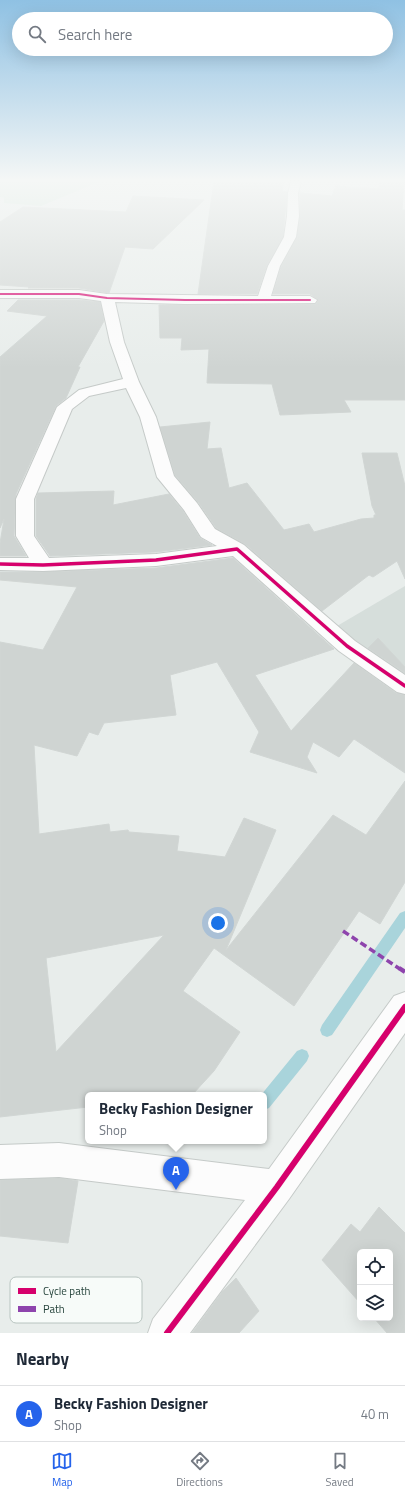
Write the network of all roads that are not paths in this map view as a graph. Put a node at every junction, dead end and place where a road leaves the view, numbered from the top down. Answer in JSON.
{"nodes":[{"id":1,"x":287,"y":243,"type":"edge"},
{"id":2,"x":0,"y":294,"type":"edge"},
{"id":3,"x":107,"y":298,"type":"junction"},
{"id":4,"x":263,"y":300,"type":"junction"},
{"id":5,"x":310,"y":300,"type":"dead end"},
{"id":6,"x":131,"y":382,"type":"junction"},
{"id":7,"x":237,"y":549,"type":"junction"},
{"id":8,"x":0,"y":564,"type":"edge"},
{"id":9,"x":43,"y":565,"type":"junction"},
{"id":10,"x":405,"y":686,"type":"edge"},
{"id":11,"x":405,"y":1007,"type":"edge"},
{"id":12,"x":0,"y":1162,"type":"edge"},
{"id":13,"x":276,"y":1187,"type":"junction"},
{"id":14,"x":167,"y":1333,"type":"edge"}],
"edges":[{"from":1,"to":4,"type":"street"},
{"from":2,"to":3,"type":"street"},
{"from":3,"to":4,"type":"street"},
{"from":3,"to":6,"type":"street"},
{"from":4,"to":5,"type":"street"},
{"from":6,"to":7,"type":"street"},
{"from":6,"to":9,"type":"street"},
{"from":7,"to":9,"type":"street"},
{"from":7,"to":10,"type":"street"},
{"from":8,"to":9,"type":"street"},
{"from":11,"to":13,"type":"street"},
{"from":12,"to":13,"type":"street"},
{"from":13,"to":14,"type":"street"}]}
